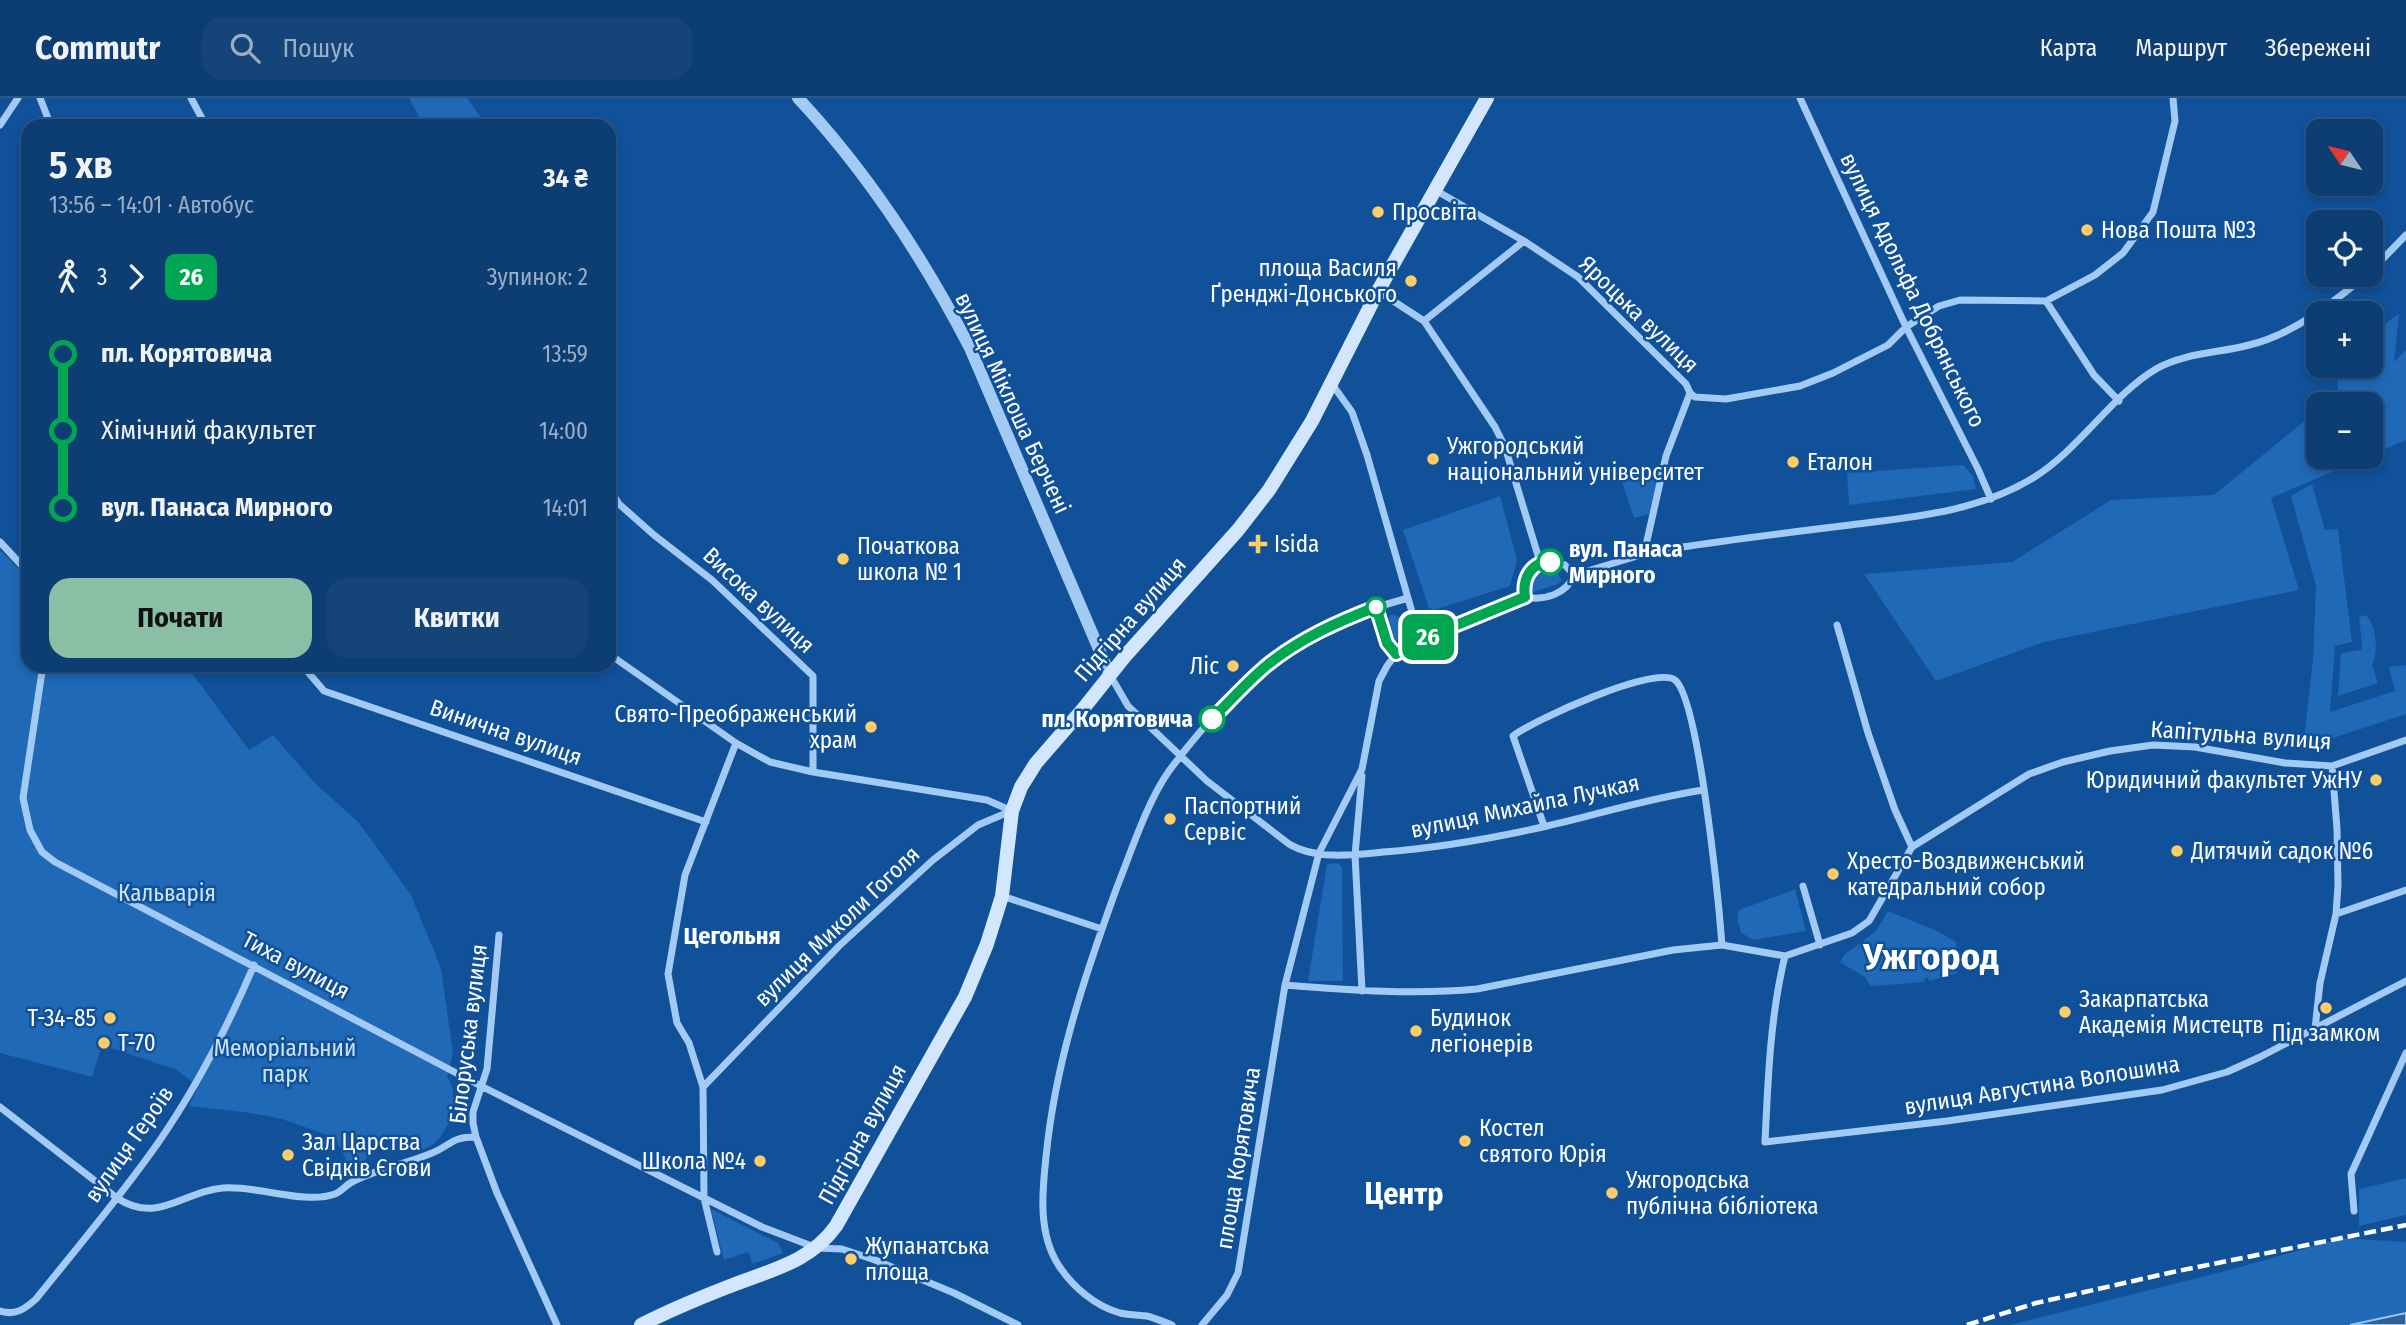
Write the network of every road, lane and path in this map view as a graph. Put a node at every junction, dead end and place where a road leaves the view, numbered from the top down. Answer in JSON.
{"nodes":[{"id":1,"x":18,"y":98,"type":"edge"},
{"id":2,"x":40,"y":98,"type":"edge"},
{"id":3,"x":191,"y":98,"type":"edge"},
{"id":4,"x":798,"y":98,"type":"edge"},
{"id":5,"x":1487,"y":98,"type":"edge"},
{"id":6,"x":1800,"y":98,"type":"edge"},
{"id":7,"x":2173,"y":98,"type":"edge"},
{"id":8,"x":48,"y":119,"type":"edge"},
{"id":9,"x":202,"y":119,"type":"edge"},
{"id":10,"x":0,"y":125,"type":"edge"},
{"id":11,"x":1435,"y":190,"type":"junction"},
{"id":12,"x":2406,"y":235,"type":"edge"},
{"id":13,"x":1524,"y":241,"type":"junction"},
{"id":14,"x":2383,"y":259,"type":"edge"},
{"id":15,"x":2350,"y":287,"type":"edge"},
{"id":16,"x":1378,"y":291,"type":"junction"},
{"id":17,"x":2046,"y":301,"type":"junction"},
{"id":18,"x":1424,"y":321,"type":"junction"},
{"id":19,"x":1906,"y":327,"type":"junction"},
{"id":20,"x":1331,"y":383,"type":"junction"},
{"id":21,"x":1690,"y":393,"type":"junction"},
{"id":22,"x":2119,"y":401,"type":"junction"},
{"id":23,"x":616,"y":499,"type":"edge"},
{"id":24,"x":1991,"y":499,"type":"junction"},
{"id":25,"x":0,"y":542,"type":"edge"},
{"id":26,"x":1644,"y":554,"type":"junction"},
{"id":27,"x":1540,"y":562,"type":"junction"},
{"id":28,"x":21,"y":564,"type":"edge"},
{"id":29,"x":1574,"y":575,"type":"junction"},
{"id":30,"x":1525,"y":597,"type":"junction"},
{"id":31,"x":1408,"y":598,"type":"junction"},
{"id":32,"x":1376,"y":607,"type":"junction"},
{"id":33,"x":1837,"y":625,"type":"dead end"},
{"id":34,"x":1420,"y":640,"type":"junction"},
{"id":35,"x":1396,"y":654,"type":"junction"},
{"id":36,"x":616,"y":659,"type":"edge"},
{"id":37,"x":42,"y":672,"type":"edge"},
{"id":38,"x":308,"y":672,"type":"edge"},
{"id":39,"x":1110,"y":675,"type":"junction"},
{"id":40,"x":2406,"y":740,"type":"edge"},
{"id":41,"x":736,"y":743,"type":"junction"},
{"id":42,"x":1182,"y":755,"type":"junction"},
{"id":43,"x":2332,"y":765,"type":"junction"},
{"id":44,"x":1362,"y":769,"type":"junction"},
{"id":45,"x":813,"y":772,"type":"junction"},
{"id":46,"x":1703,"y":790,"type":"junction"},
{"id":47,"x":1012,"y":811,"type":"junction"},
{"id":48,"x":706,"y":822,"type":"junction"},
{"id":49,"x":1544,"y":827,"type":"junction"},
{"id":50,"x":1913,"y":847,"type":"junction"},
{"id":51,"x":1319,"y":853,"type":"junction"},
{"id":52,"x":1355,"y":855,"type":"junction"},
{"id":53,"x":1803,"y":886,"type":"dead end"},
{"id":54,"x":2406,"y":890,"type":"edge"},
{"id":55,"x":1002,"y":896,"type":"junction"},
{"id":56,"x":2336,"y":914,"type":"junction"},
{"id":57,"x":1102,"y":929,"type":"junction"},
{"id":58,"x":499,"y":935,"type":"dead end"},
{"id":59,"x":1722,"y":945,"type":"junction"},
{"id":60,"x":1820,"y":945,"type":"junction"},
{"id":61,"x":1785,"y":956,"type":"junction"},
{"id":62,"x":254,"y":965,"type":"junction"},
{"id":63,"x":2406,"y":981,"type":"edge"},
{"id":64,"x":1285,"y":985,"type":"junction"},
{"id":65,"x":1362,"y":991,"type":"junction"},
{"id":66,"x":2315,"y":1030,"type":"junction"},
{"id":67,"x":2406,"y":1053,"type":"edge"},
{"id":68,"x":481,"y":1086,"type":"junction"},
{"id":69,"x":703,"y":1087,"type":"junction"},
{"id":70,"x":0,"y":1107,"type":"edge"},
{"id":71,"x":476,"y":1137,"type":"junction"},
{"id":72,"x":117,"y":1198,"type":"junction"},
{"id":73,"x":704,"y":1198,"type":"junction"},
{"id":74,"x":2354,"y":1211,"type":"dead end"},
{"id":75,"x":817,"y":1248,"type":"junction"},
{"id":76,"x":717,"y":1252,"type":"dead end"},
{"id":77,"x":0,"y":1311,"type":"edge"},
{"id":78,"x":556,"y":1325,"type":"edge"},
{"id":79,"x":641,"y":1325,"type":"edge"},
{"id":80,"x":1018,"y":1325,"type":"edge"},
{"id":81,"x":1172,"y":1325,"type":"edge"},
{"id":82,"x":1202,"y":1325,"type":"edge"}],
"edges":[{"from":1,"to":10,"type":"street"},
{"from":2,"to":8,"type":"street"},
{"from":3,"to":9,"type":"street"},
{"from":4,"to":39,"type":"street","name":"вулиця Міклоша Берчені"},
{"from":5,"to":11,"type":"main road"},
{"from":6,"to":19,"type":"street","name":"вулиця Адольфа Добрянського"},
{"from":7,"to":17,"type":"street"},
{"from":11,"to":13,"type":"street"},
{"from":11,"to":16,"type":"main road"},
{"from":12,"to":14,"type":"street"},
{"from":13,"to":18,"type":"street"},
{"from":13,"to":21,"type":"street","name":"Яроцька вулиця"},
{"from":15,"to":22,"type":"street"},
{"from":16,"to":18,"type":"street"},
{"from":16,"to":20,"type":"main road","name":"Підгірна вулиця"},
{"from":17,"to":19,"type":"street"},
{"from":17,"to":22,"type":"street"},
{"from":18,"to":27,"type":"street"},
{"from":19,"to":21,"type":"street"},
{"from":19,"to":24,"type":"street","name":"вулиця Адольфа Добрянського"},
{"from":20,"to":31,"type":"street"},
{"from":20,"to":39,"type":"main road","name":"Підгірна вулиця"},
{"from":21,"to":26,"type":"street","name":"Яроцька вулиця"},
{"from":22,"to":24,"type":"street"},
{"from":23,"to":45,"type":"street","name":"Висока вулиця"},
{"from":24,"to":26,"type":"street"},
{"from":25,"to":28,"type":"street"},
{"from":26,"to":29,"type":"street"},
{"from":27,"to":29,"type":"street"},
{"from":27,"to":30,"type":"street"},
{"from":29,"to":30,"type":"street"},
{"from":30,"to":34,"type":"street"},
{"from":31,"to":32,"type":"street"},
{"from":31,"to":34,"type":"street"},
{"from":32,"to":35,"type":"street"},
{"from":32,"to":42,"type":"street"},
{"from":33,"to":50,"type":"street"},
{"from":34,"to":35,"type":"street"},
{"from":35,"to":44,"type":"street","name":"площа Корятовича"},
{"from":36,"to":41,"type":"street"},
{"from":37,"to":62,"type":"street","name":"Тиха вулиця"},
{"from":38,"to":48,"type":"street","name":"Винична вулиця"},
{"from":39,"to":42,"type":"street"},
{"from":39,"to":47,"type":"main road","name":"Підгірна вулиця"},
{"from":40,"to":43,"type":"street","name":"Капітульна вулиця"},
{"from":41,"to":45,"type":"street"},
{"from":41,"to":48,"type":"street"},
{"from":42,"to":51,"type":"street"},
{"from":42,"to":57,"type":"street"},
{"from":43,"to":50,"type":"street","name":"Капітульна вулиця"},
{"from":43,"to":56,"type":"street"},
{"from":44,"to":51,"type":"street","name":"площа Корятовича"},
{"from":44,"to":52,"type":"street","name":"площа Корятовича"},
{"from":45,"to":47,"type":"street"},
{"from":46,"to":49,"type":"street","name":"вулиця Михайла Лучкая"},
{"from":46,"to":49,"type":"street"},
{"from":46,"to":59,"type":"street"},
{"from":47,"to":55,"type":"main road","name":"Підгірна вулиця"},
{"from":47,"to":69,"type":"street","name":"вулиця Миколи Гоголя"},
{"from":48,"to":69,"type":"street"},
{"from":49,"to":52,"type":"street","name":"вулиця Михайла Лучкая"},
{"from":50,"to":60,"type":"street","name":"Капітульна вулиця"},
{"from":51,"to":52,"type":"street"},
{"from":51,"to":64,"type":"street","name":"площа Корятовича"},
{"from":52,"to":65,"type":"street","name":"площа Корятовича"},
{"from":53,"to":60,"type":"street"},
{"from":54,"to":56,"type":"street"},
{"from":55,"to":57,"type":"street"},
{"from":55,"to":75,"type":"main road","name":"Підгірна вулиця"},
{"from":56,"to":66,"type":"street"},
{"from":57,"to":81,"type":"street"},
{"from":58,"to":68,"type":"street","name":"Білоруська вулиця"},
{"from":59,"to":61,"type":"street"},
{"from":59,"to":65,"type":"street"},
{"from":60,"to":61,"type":"street","name":"Капітульна вулиця"},
{"from":61,"to":66,"type":"street","name":"вулиця Августина Волошина"},
{"from":62,"to":68,"type":"street","name":"Тиха вулиця"},
{"from":62,"to":72,"type":"street","name":"вулиця Героїв"},
{"from":63,"to":66,"type":"street","name":"вулиця Августина Волошина"},
{"from":64,"to":65,"type":"street"},
{"from":64,"to":82,"type":"street","name":"площа Корятовича"},
{"from":67,"to":74,"type":"street"},
{"from":68,"to":71,"type":"street","name":"Білоруська вулиця"},
{"from":68,"to":73,"type":"street","name":"Тиха вулиця"},
{"from":69,"to":73,"type":"street"},
{"from":70,"to":72,"type":"street"},
{"from":71,"to":72,"type":"street"},
{"from":71,"to":78,"type":"street"},
{"from":72,"to":77,"type":"street","name":"вулиця Героїв"},
{"from":73,"to":75,"type":"street"},
{"from":73,"to":76,"type":"street"},
{"from":75,"to":79,"type":"main road","name":"Підгірна вулиця"},
{"from":75,"to":80,"type":"street"}]}
